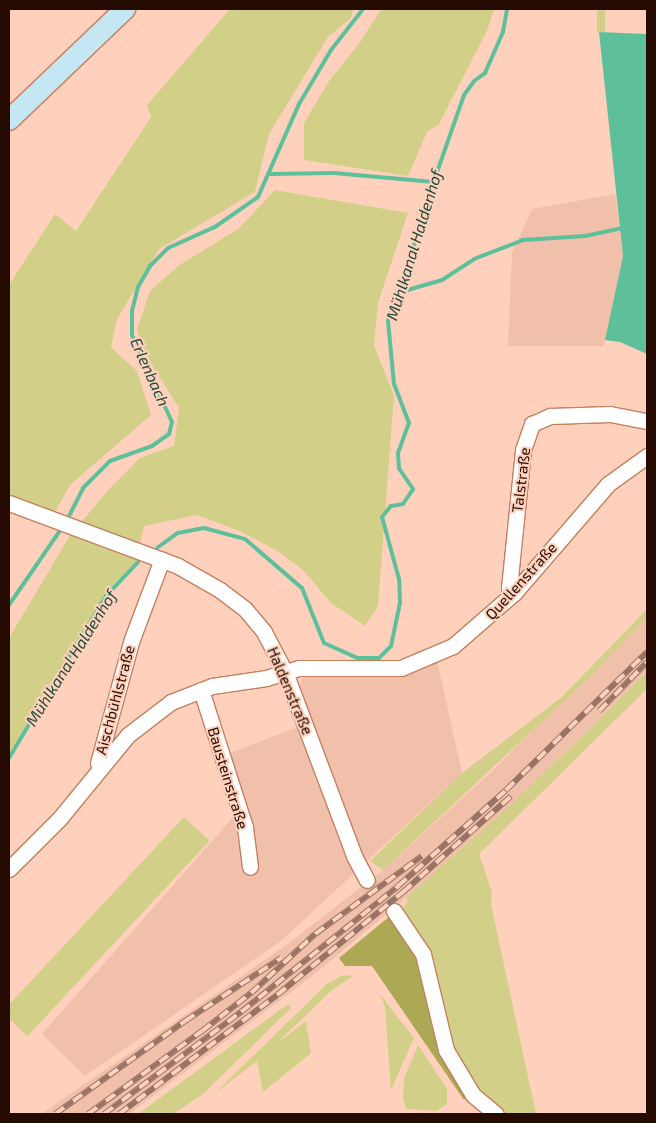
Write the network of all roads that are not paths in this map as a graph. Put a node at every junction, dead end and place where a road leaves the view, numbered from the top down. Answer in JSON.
{"nodes":[{"id":1,"x":126,"y":9,"type":"edge"},
{"id":2,"x":9,"y":120,"type":"edge"},
{"id":3,"x":647,"y":422,"type":"edge"},
{"id":4,"x":647,"y":456,"type":"edge"},
{"id":5,"x":9,"y":503,"type":"edge"},
{"id":6,"x":162,"y":559,"type":"junction"},
{"id":7,"x":514,"y":593,"type":"junction"},
{"id":8,"x":284,"y":672,"type":"junction"},
{"id":9,"x":201,"y":690,"type":"junction"},
{"id":10,"x":102,"y":766,"type":"junction"},
{"id":11,"x":250,"y":867,"type":"dead end"},
{"id":12,"x":9,"y":869,"type":"edge"},
{"id":13,"x":367,"y":880,"type":"tunnel mouth"},
{"id":14,"x":394,"y":911,"type":"tunnel mouth"},
{"id":15,"x":496,"y":1114,"type":"edge"}],
"edges":[{"from":1,"to":2,"type":"main road"},
{"from":3,"to":7,"type":"street","name":"Talstraße"},
{"from":4,"to":7,"type":"street","name":"Quellenstraße"},
{"from":5,"to":6,"type":"street","name":"Haldenstraße"},
{"from":6,"to":8,"type":"street","name":"Haldenstraße"},
{"from":6,"to":10,"type":"street","name":"Aischbühlstraße"},
{"from":7,"to":8,"type":"street","name":"Quellenstraße"},
{"from":8,"to":9,"type":"street"},
{"from":8,"to":13,"type":"street","name":"Haldenstraße"},
{"from":9,"to":10,"type":"street"},
{"from":9,"to":11,"type":"street","name":"Bausteinstraße"},
{"from":10,"to":12,"type":"street","name":"Aischbühlstraße"},
{"from":14,"to":15,"type":"street"}]}
